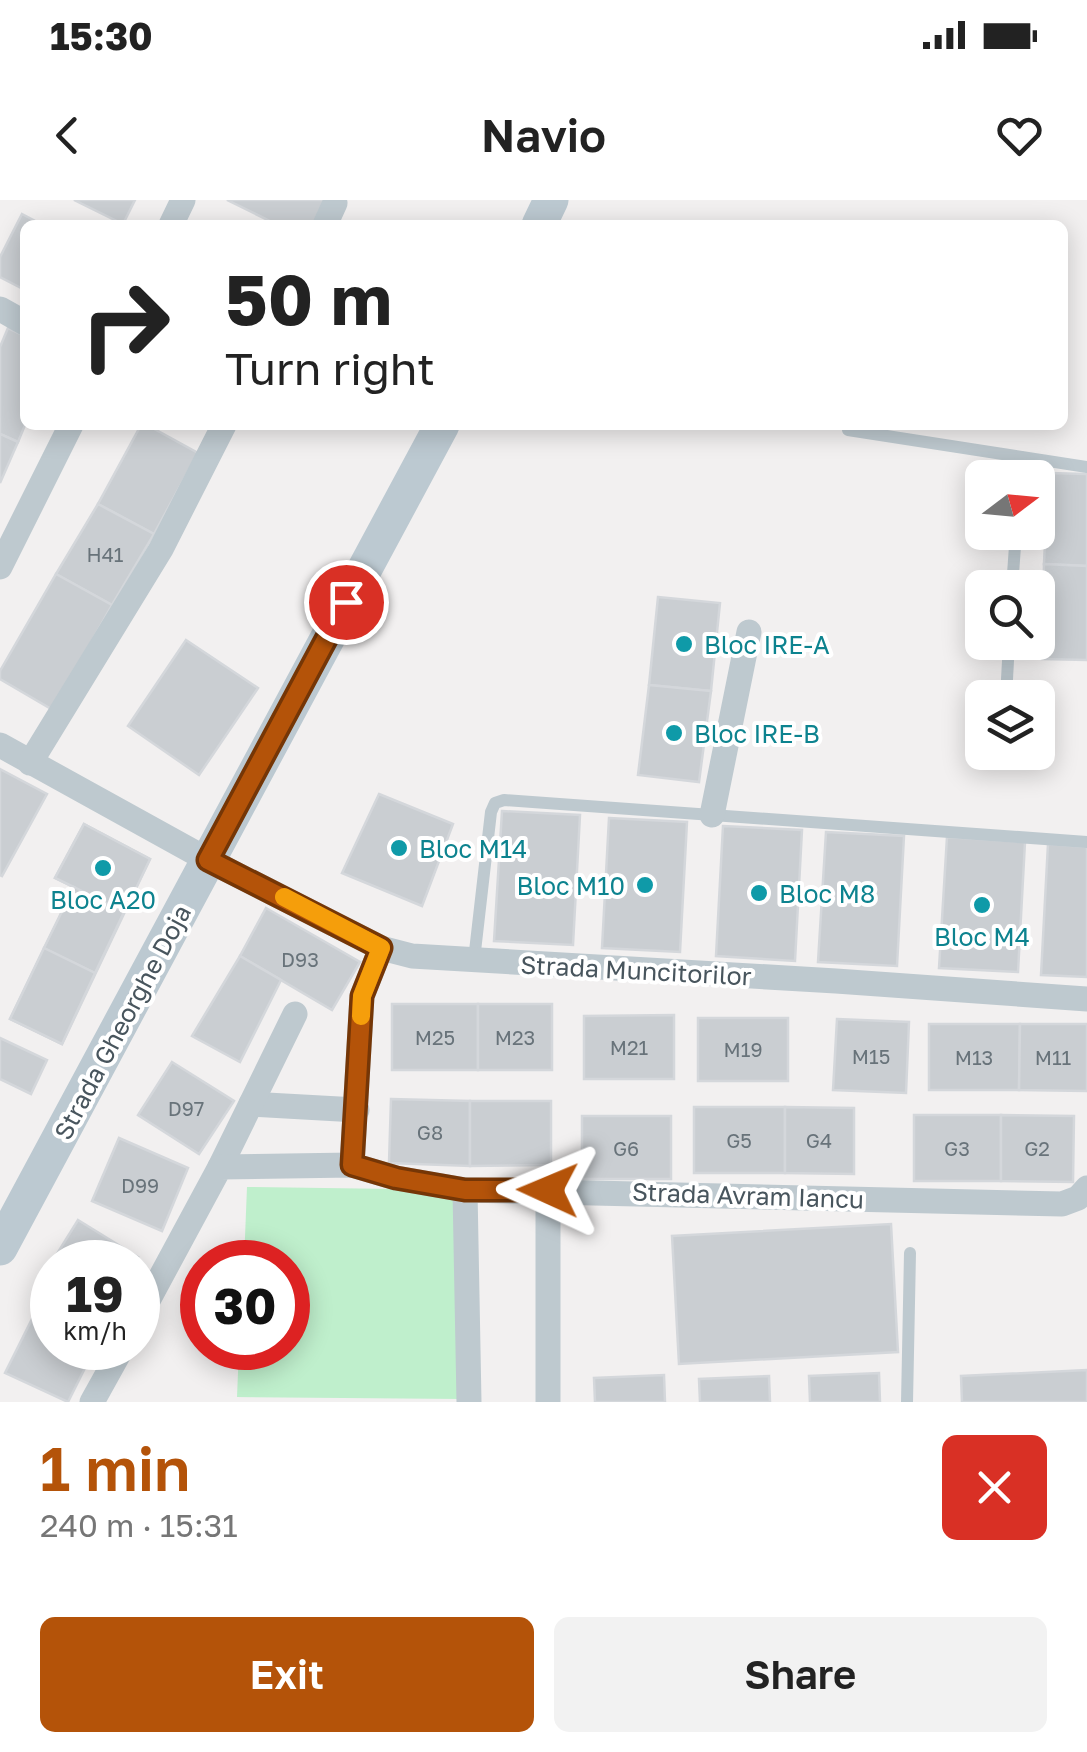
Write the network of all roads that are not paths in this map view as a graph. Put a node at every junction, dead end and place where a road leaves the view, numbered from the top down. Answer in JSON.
{"nodes":[{"id":1,"x":68,"y":430,"type":"edge"},
{"id":2,"x":222,"y":430,"type":"edge"},
{"id":3,"x":439,"y":430,"type":"edge"},
{"id":4,"x":848,"y":430,"type":"dead end"},
{"id":5,"x":1020,"y":457,"type":"junction"},
{"id":6,"x":1020,"y":460,"type":"edge"},
{"id":7,"x":1087,"y":467,"type":"edge"},
{"id":8,"x":0,"y":567,"type":"edge"},
{"id":9,"x":749,"y":632,"type":"dead end"},
{"id":10,"x":0,"y":745,"type":"edge"},
{"id":11,"x":30,"y":763,"type":"junction"},
{"id":12,"x":712,"y":815,"type":"junction"},
{"id":13,"x":1087,"y":842,"type":"edge"},
{"id":14,"x":208,"y":860,"type":"junction"},
{"id":15,"x":381,"y":948,"type":"junction"},
{"id":16,"x":474,"y":962,"type":"junction"},
{"id":17,"x":1087,"y":999,"type":"edge"},
{"id":18,"x":295,"y":1014,"type":"dead end"},
{"id":19,"x":251,"y":1104,"type":"junction"},
{"id":20,"x":357,"y":1110,"type":"junction"},
{"id":21,"x":352,"y":1165,"type":"junction"},
{"id":22,"x":220,"y":1166,"type":"junction"},
{"id":23,"x":1087,"y":1188,"type":"edge"},
{"id":24,"x":465,"y":1190,"type":"junction"},
{"id":25,"x":548,"y":1190,"type":"junction"},
{"id":26,"x":0,"y":1248,"type":"edge"},
{"id":27,"x":910,"y":1253,"type":"dead end"},
{"id":28,"x":160,"y":1278,"type":"edge"},
{"id":29,"x":110,"y":1370,"type":"edge"},
{"id":30,"x":92,"y":1402,"type":"edge"},
{"id":31,"x":470,"y":1402,"type":"edge"},
{"id":32,"x":548,"y":1402,"type":"edge"},
{"id":33,"x":907,"y":1402,"type":"edge"}],
"edges":[{"from":1,"to":8,"type":"street"},
{"from":2,"to":11,"type":"street"},
{"from":3,"to":14,"type":"main road","name":"Strada Gheorghe Doja"},
{"from":4,"to":5,"type":"lane"},
{"from":5,"to":6,"type":"lane"},
{"from":5,"to":7,"type":"lane"},
{"from":9,"to":12,"type":"street"},
{"from":10,"to":11,"type":"street","name":"Strada Muncitorilor"},
{"from":11,"to":14,"type":"street","name":"Strada Muncitorilor"},
{"from":12,"to":13,"type":"lane"},
{"from":12,"to":16,"type":"lane"},
{"from":14,"to":15,"type":"street","name":"Strada Muncitorilor"},
{"from":14,"to":26,"type":"main road","name":"Strada Gheorghe Doja"},
{"from":15,"to":16,"type":"street","name":"Strada Muncitorilor"},
{"from":15,"to":20,"type":"street"},
{"from":16,"to":17,"type":"street","name":"Strada Muncitorilor"},
{"from":18,"to":19,"type":"street"},
{"from":19,"to":20,"type":"street"},
{"from":19,"to":22,"type":"street"},
{"from":20,"to":21,"type":"street"},
{"from":21,"to":22,"type":"street","name":"Strada Avram Iancu"},
{"from":21,"to":24,"type":"street","name":"Strada Avram Iancu"},
{"from":22,"to":28,"type":"street"},
{"from":23,"to":25,"type":"street","name":"Strada Avram Iancu"},
{"from":24,"to":25,"type":"street","name":"Strada Avram Iancu"},
{"from":24,"to":31,"type":"street"},
{"from":25,"to":32,"type":"street"},
{"from":27,"to":33,"type":"lane"},
{"from":29,"to":30,"type":"street"}]}
